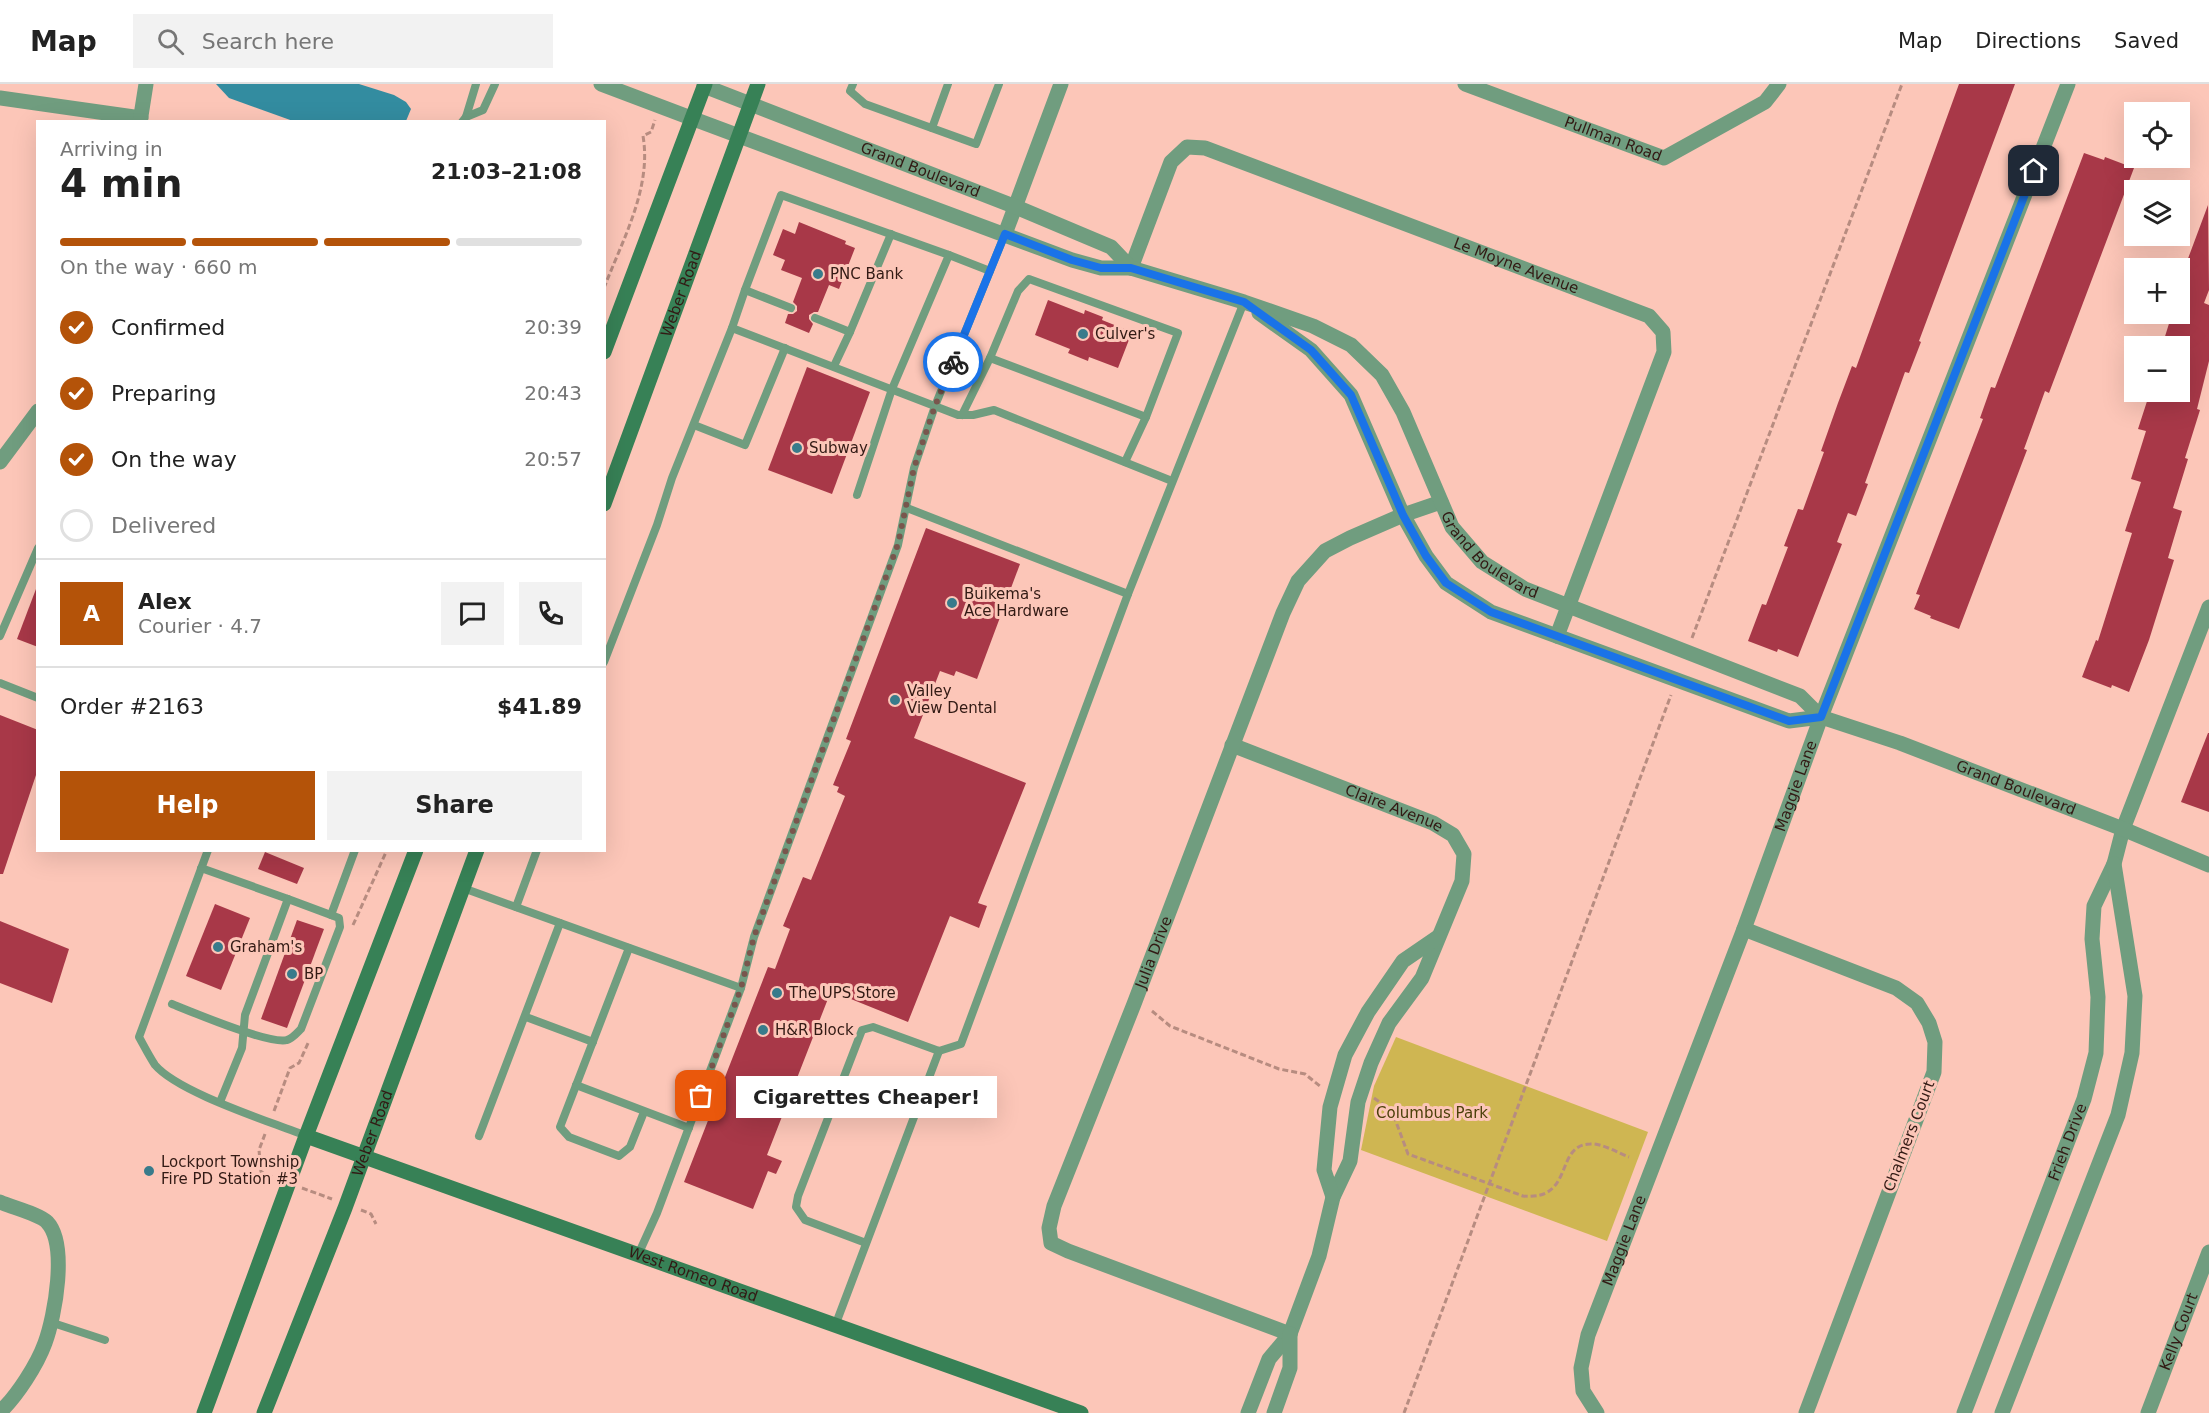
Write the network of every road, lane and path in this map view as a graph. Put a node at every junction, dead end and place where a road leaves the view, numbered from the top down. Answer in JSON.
{"nodes":[{"id":1,"x":146,"y":84,"type":"edge"},
{"id":2,"x":476,"y":84,"type":"edge"},
{"id":3,"x":495,"y":84,"type":"edge"},
{"id":4,"x":601,"y":84,"type":"edge"},
{"id":5,"x":758,"y":84,"type":"edge"},
{"id":6,"x":853,"y":84,"type":"edge"},
{"id":7,"x":948,"y":84,"type":"edge"},
{"id":8,"x":999,"y":84,"type":"edge"},
{"id":9,"x":1061,"y":84,"type":"edge"},
{"id":10,"x":1465,"y":84,"type":"edge"},
{"id":11,"x":1779,"y":84,"type":"edge"},
{"id":12,"x":1902,"y":84,"type":"edge"},
{"id":13,"x":2067,"y":84,"type":"edge"},
{"id":14,"x":702,"y":85,"type":"edge"},
{"id":15,"x":0,"y":98,"type":"edge"},
{"id":16,"x":751,"y":105,"type":"junction"},
{"id":17,"x":691,"y":118,"type":"junction"},
{"id":18,"x":464,"y":119,"type":"edge"},
{"id":19,"x":141,"y":120,"type":"edge"},
{"id":20,"x":654,"y":123,"type":"dead end"},
{"id":21,"x":932,"y":128,"type":"junction"},
{"id":22,"x":740,"y":136,"type":"junction"},
{"id":23,"x":1016,"y":207,"type":"junction"},
{"id":24,"x":891,"y":234,"type":"junction"},
{"id":25,"x":1005,"y":234,"type":"junction"},
{"id":26,"x":949,"y":255,"type":"junction"},
{"id":27,"x":1131,"y":268,"type":"junction"},
{"id":28,"x":990,"y":272,"type":"junction"},
{"id":29,"x":606,"y":283,"type":"edge"},
{"id":30,"x":745,"y":290,"type":"junction"},
{"id":31,"x":1244,"y":302,"type":"junction"},
{"id":32,"x":791,"y":308,"type":"dead end"},
{"id":33,"x":815,"y":318,"type":"dead end"},
{"id":34,"x":732,"y":328,"type":"junction"},
{"id":35,"x":850,"y":332,"type":"junction"},
{"id":36,"x":606,"y":347,"type":"edge"},
{"id":37,"x":785,"y":348,"type":"junction"},
{"id":38,"x":990,"y":358,"type":"junction"},
{"id":39,"x":834,"y":366,"type":"junction"},
{"id":40,"x":892,"y":389,"type":"junction"},
{"id":41,"x":935,"y":406,"type":"junction"},
{"id":42,"x":36,"y":414,"type":"edge"},
{"id":43,"x":962,"y":415,"type":"junction"},
{"id":44,"x":1146,"y":417,"type":"junction"},
{"id":45,"x":694,"y":425,"type":"junction"},
{"id":46,"x":0,"y":462,"type":"edge"},
{"id":47,"x":1125,"y":462,"type":"junction"},
{"id":48,"x":1172,"y":481,"type":"junction"},
{"id":49,"x":857,"y":495,"type":"dead end"},
{"id":50,"x":606,"y":499,"type":"edge"},
{"id":51,"x":1441,"y":502,"type":"junction"},
{"id":52,"x":907,"y":508,"type":"junction"},
{"id":53,"x":1403,"y":515,"type":"junction"},
{"id":54,"x":36,"y":553,"type":"edge"},
{"id":55,"x":1128,"y":594,"type":"junction"},
{"id":56,"x":1568,"y":606,"type":"junction"},
{"id":57,"x":2209,"y":607,"type":"edge"},
{"id":58,"x":0,"y":636,"type":"edge"},
{"id":59,"x":1557,"y":636,"type":"junction"},
{"id":60,"x":1687,"y":652,"type":"junction"},
{"id":61,"x":606,"y":657,"type":"edge"},
{"id":62,"x":1677,"y":680,"type":"junction"},
{"id":63,"x":0,"y":683,"type":"edge"},
{"id":64,"x":36,"y":697,"type":"edge"},
{"id":65,"x":1821,"y":717,"type":"junction"},
{"id":66,"x":1232,"y":746,"type":"junction"},
{"id":67,"x":2123,"y":829,"type":"junction"},
{"id":68,"x":207,"y":852,"type":"edge"},
{"id":69,"x":354,"y":852,"type":"edge"},
{"id":70,"x":415,"y":852,"type":"edge"},
{"id":71,"x":476,"y":852,"type":"edge"},
{"id":72,"x":536,"y":852,"type":"edge"},
{"id":73,"x":2114,"y":864,"type":"junction"},
{"id":74,"x":2209,"y":866,"type":"edge"},
{"id":75,"x":201,"y":868,"type":"junction"},
{"id":76,"x":463,"y":888,"type":"junction"},
{"id":77,"x":288,"y":899,"type":"junction"},
{"id":78,"x":516,"y":907,"type":"junction"},
{"id":79,"x":330,"y":915,"type":"junction"},
{"id":80,"x":560,"y":923,"type":"junction"},
{"id":81,"x":1744,"y":928,"type":"junction"},
{"id":82,"x":1438,"y":937,"type":"junction"},
{"id":83,"x":630,"y":948,"type":"junction"},
{"id":84,"x":741,"y":988,"type":"junction"},
{"id":85,"x":172,"y":1004,"type":"dead end"},
{"id":86,"x":1152,"y":1011,"type":"dead end"},
{"id":87,"x":526,"y":1017,"type":"junction"},
{"id":88,"x":244,"y":1030,"type":"junction"},
{"id":89,"x":593,"y":1042,"type":"junction"},
{"id":90,"x":939,"y":1051,"type":"junction"},
{"id":91,"x":576,"y":1085,"type":"junction"},
{"id":92,"x":1335,"y":1090,"type":"junction"},
{"id":93,"x":1360,"y":1095,"type":"junction"},
{"id":94,"x":220,"y":1102,"type":"junction"},
{"id":95,"x":644,"y":1112,"type":"junction"},
{"id":96,"x":689,"y":1128,"type":"junction"},
{"id":97,"x":306,"y":1136,"type":"junction"},
{"id":98,"x":479,"y":1136,"type":"dead end"},
{"id":99,"x":364,"y":1157,"type":"junction"},
{"id":100,"x":1629,"y":1157,"type":"dead end"},
{"id":101,"x":1489,"y":1184,"type":"junction"},
{"id":102,"x":1333,"y":1197,"type":"junction"},
{"id":103,"x":0,"y":1202,"type":"edge"},
{"id":104,"x":866,"y":1243,"type":"junction"},
{"id":105,"x":2209,"y":1252,"type":"edge"},
{"id":106,"x":638,"y":1255,"type":"junction"},
{"id":107,"x":50,"y":1322,"type":"junction"},
{"id":108,"x":835,"y":1326,"type":"junction"},
{"id":109,"x":1290,"y":1334,"type":"junction"},
{"id":110,"x":105,"y":1340,"type":"dead end"},
{"id":111,"x":0,"y":1412,"type":"edge"},
{"id":112,"x":204,"y":1413,"type":"edge"},
{"id":113,"x":264,"y":1413,"type":"edge"},
{"id":114,"x":1081,"y":1413,"type":"edge"},
{"id":115,"x":1248,"y":1413,"type":"edge"},
{"id":116,"x":1274,"y":1413,"type":"edge"},
{"id":117,"x":1404,"y":1413,"type":"edge"},
{"id":118,"x":1597,"y":1413,"type":"edge"},
{"id":119,"x":1806,"y":1413,"type":"edge"},
{"id":120,"x":1964,"y":1413,"type":"edge"},
{"id":121,"x":2002,"y":1413,"type":"edge"},
{"id":122,"x":2148,"y":1413,"type":"edge"}],
"edges":[{"from":1,"to":19,"type":"street"},
{"from":2,"to":18,"type":"lane"},
{"from":3,"to":18,"type":"lane"},
{"from":4,"to":17,"type":"street","name":"Grand Boulevard"},
{"from":5,"to":16,"type":"main road","name":"Weber Road"},
{"from":6,"to":21,"type":"lane"},
{"from":7,"to":21,"type":"lane"},
{"from":8,"to":21,"type":"lane"},
{"from":9,"to":23,"type":"street"},
{"from":10,"to":11,"type":"street","name":"Pullman Road"},
{"from":12,"to":60,"type":"path"},
{"from":13,"to":65,"type":"street","name":"Maggie Lane"},
{"from":14,"to":16,"type":"street","name":"Grand Boulevard"},
{"from":14,"to":17,"type":"main road"},
{"from":15,"to":19,"type":"street"},
{"from":16,"to":22,"type":"main road","name":"Weber Road"},
{"from":16,"to":23,"type":"street","name":"Grand Boulevard"},
{"from":17,"to":22,"type":"street","name":"Grand Boulevard"},
{"from":17,"to":36,"type":"main road"},
{"from":20,"to":29,"type":"path"},
{"from":22,"to":25,"type":"street","name":"Grand Boulevard"},
{"from":22,"to":50,"type":"main road","name":"Weber Road"},
{"from":23,"to":25,"type":"street"},
{"from":23,"to":27,"type":"street","name":"Grand Boulevard"},
{"from":24,"to":26,"type":"lane"},
{"from":24,"to":30,"type":"lane"},
{"from":24,"to":35,"type":"lane"},
{"from":25,"to":27,"type":"street","name":"Grand Boulevard"},
{"from":25,"to":28,"type":"lane"},
{"from":26,"to":28,"type":"lane"},
{"from":26,"to":40,"type":"lane"},
{"from":27,"to":31,"type":"street","name":"Grand Boulevard"},
{"from":27,"to":56,"type":"street","name":"Le Moyne Avenue"},
{"from":28,"to":41,"type":"lane"},
{"from":30,"to":32,"type":"lane"},
{"from":30,"to":34,"type":"lane"},
{"from":31,"to":48,"type":"lane"},
{"from":31,"to":51,"type":"street","name":"Grand Boulevard"},
{"from":31,"to":53,"type":"street","name":"Grand Boulevard"},
{"from":33,"to":35,"type":"lane"},
{"from":34,"to":37,"type":"lane"},
{"from":34,"to":45,"type":"lane"},
{"from":35,"to":39,"type":"lane"},
{"from":37,"to":39,"type":"lane"},
{"from":37,"to":45,"type":"lane"},
{"from":38,"to":43,"type":"lane"},
{"from":38,"to":44,"type":"lane"},
{"from":38,"to":44,"type":"lane"},
{"from":39,"to":40,"type":"lane"},
{"from":40,"to":41,"type":"lane"},
{"from":40,"to":49,"type":"lane"},
{"from":41,"to":43,"type":"lane"},
{"from":41,"to":52,"type":"lane"},
{"from":42,"to":46,"type":"street"},
{"from":43,"to":47,"type":"lane"},
{"from":44,"to":47,"type":"lane"},
{"from":45,"to":61,"type":"lane"},
{"from":47,"to":48,"type":"lane"},
{"from":48,"to":55,"type":"lane"},
{"from":51,"to":53,"type":"street","name":"Julia Drive"},
{"from":51,"to":56,"type":"street","name":"Grand Boulevard"},
{"from":52,"to":55,"type":"lane"},
{"from":52,"to":84,"type":"lane"},
{"from":53,"to":59,"type":"street","name":"Grand Boulevard"},
{"from":53,"to":66,"type":"street","name":"Julia Drive"},
{"from":54,"to":58,"type":"lane"},
{"from":55,"to":90,"type":"lane"},
{"from":56,"to":59,"type":"street","name":"Le Moyne Avenue"},
{"from":56,"to":60,"type":"street","name":"Grand Boulevard"},
{"from":57,"to":67,"type":"street","name":"Frieh Drive"},
{"from":59,"to":62,"type":"street","name":"Grand Boulevard"},
{"from":60,"to":65,"type":"street","name":"Grand Boulevard"},
{"from":62,"to":65,"type":"street","name":"Grand Boulevard"},
{"from":62,"to":101,"type":"path"},
{"from":63,"to":64,"type":"lane"},
{"from":65,"to":67,"type":"street","name":"Grand Boulevard"},
{"from":65,"to":81,"type":"street","name":"Maggie Lane"},
{"from":66,"to":82,"type":"street","name":"Claire Avenue"},
{"from":66,"to":109,"type":"street","name":"Julia Drive"},
{"from":67,"to":73,"type":"street","name":"Frieh Drive"},
{"from":67,"to":74,"type":"street","name":"Grand Boulevard"},
{"from":68,"to":75,"type":"lane"},
{"from":69,"to":79,"type":"lane"},
{"from":70,"to":97,"type":"main road"},
{"from":71,"to":76,"type":"main road","name":"Weber Road"},
{"from":72,"to":78,"type":"lane"},
{"from":73,"to":120,"type":"street","name":"Frieh Drive"},
{"from":73,"to":121,"type":"street","name":"Frieh Drive"},
{"from":75,"to":77,"type":"lane"},
{"from":75,"to":94,"type":"lane"},
{"from":76,"to":78,"type":"lane"},
{"from":76,"to":99,"type":"main road","name":"Weber Road"},
{"from":77,"to":79,"type":"lane"},
{"from":77,"to":88,"type":"lane"},
{"from":78,"to":80,"type":"lane"},
{"from":79,"to":88,"type":"lane"},
{"from":80,"to":83,"type":"lane"},
{"from":80,"to":87,"type":"lane"},
{"from":81,"to":118,"type":"street","name":"Maggie Lane"},
{"from":81,"to":119,"type":"street","name":"Chalmers Court"},
{"from":82,"to":92,"type":"street"},
{"from":82,"to":93,"type":"street","name":"Claire Avenue"},
{"from":83,"to":84,"type":"lane"},
{"from":83,"to":89,"type":"lane"},
{"from":84,"to":96,"type":"lane"},
{"from":85,"to":88,"type":"lane"},
{"from":86,"to":92,"type":"path"},
{"from":87,"to":89,"type":"lane"},
{"from":87,"to":98,"type":"lane"},
{"from":88,"to":94,"type":"lane"},
{"from":89,"to":91,"type":"lane"},
{"from":90,"to":104,"type":"lane"},
{"from":90,"to":104,"type":"lane"},
{"from":91,"to":95,"type":"lane"},
{"from":91,"to":95,"type":"lane"},
{"from":92,"to":102,"type":"street"},
{"from":93,"to":101,"type":"path"},
{"from":93,"to":102,"type":"street","name":"Claire Avenue"},
{"from":94,"to":97,"type":"lane"},
{"from":95,"to":96,"type":"lane"},
{"from":96,"to":106,"type":"lane"},
{"from":97,"to":99,"type":"main road","name":"West Romeo Road"},
{"from":97,"to":112,"type":"main road"},
{"from":99,"to":106,"type":"main road","name":"West Romeo Road"},
{"from":99,"to":113,"type":"main road","name":"Weber Road"},
{"from":100,"to":101,"type":"path"},
{"from":101,"to":117,"type":"path"},
{"from":102,"to":109,"type":"street","name":"Claire Avenue"},
{"from":103,"to":107,"type":"street"},
{"from":104,"to":108,"type":"lane"},
{"from":105,"to":122,"type":"street","name":"Kelly Court"},
{"from":106,"to":108,"type":"main road","name":"West Romeo Road"},
{"from":107,"to":110,"type":"lane"},
{"from":107,"to":111,"type":"street"},
{"from":108,"to":114,"type":"main road","name":"West Romeo Road"},
{"from":109,"to":115,"type":"street","name":"Claire Avenue"},
{"from":109,"to":116,"type":"street","name":"Claire Avenue"}]}
